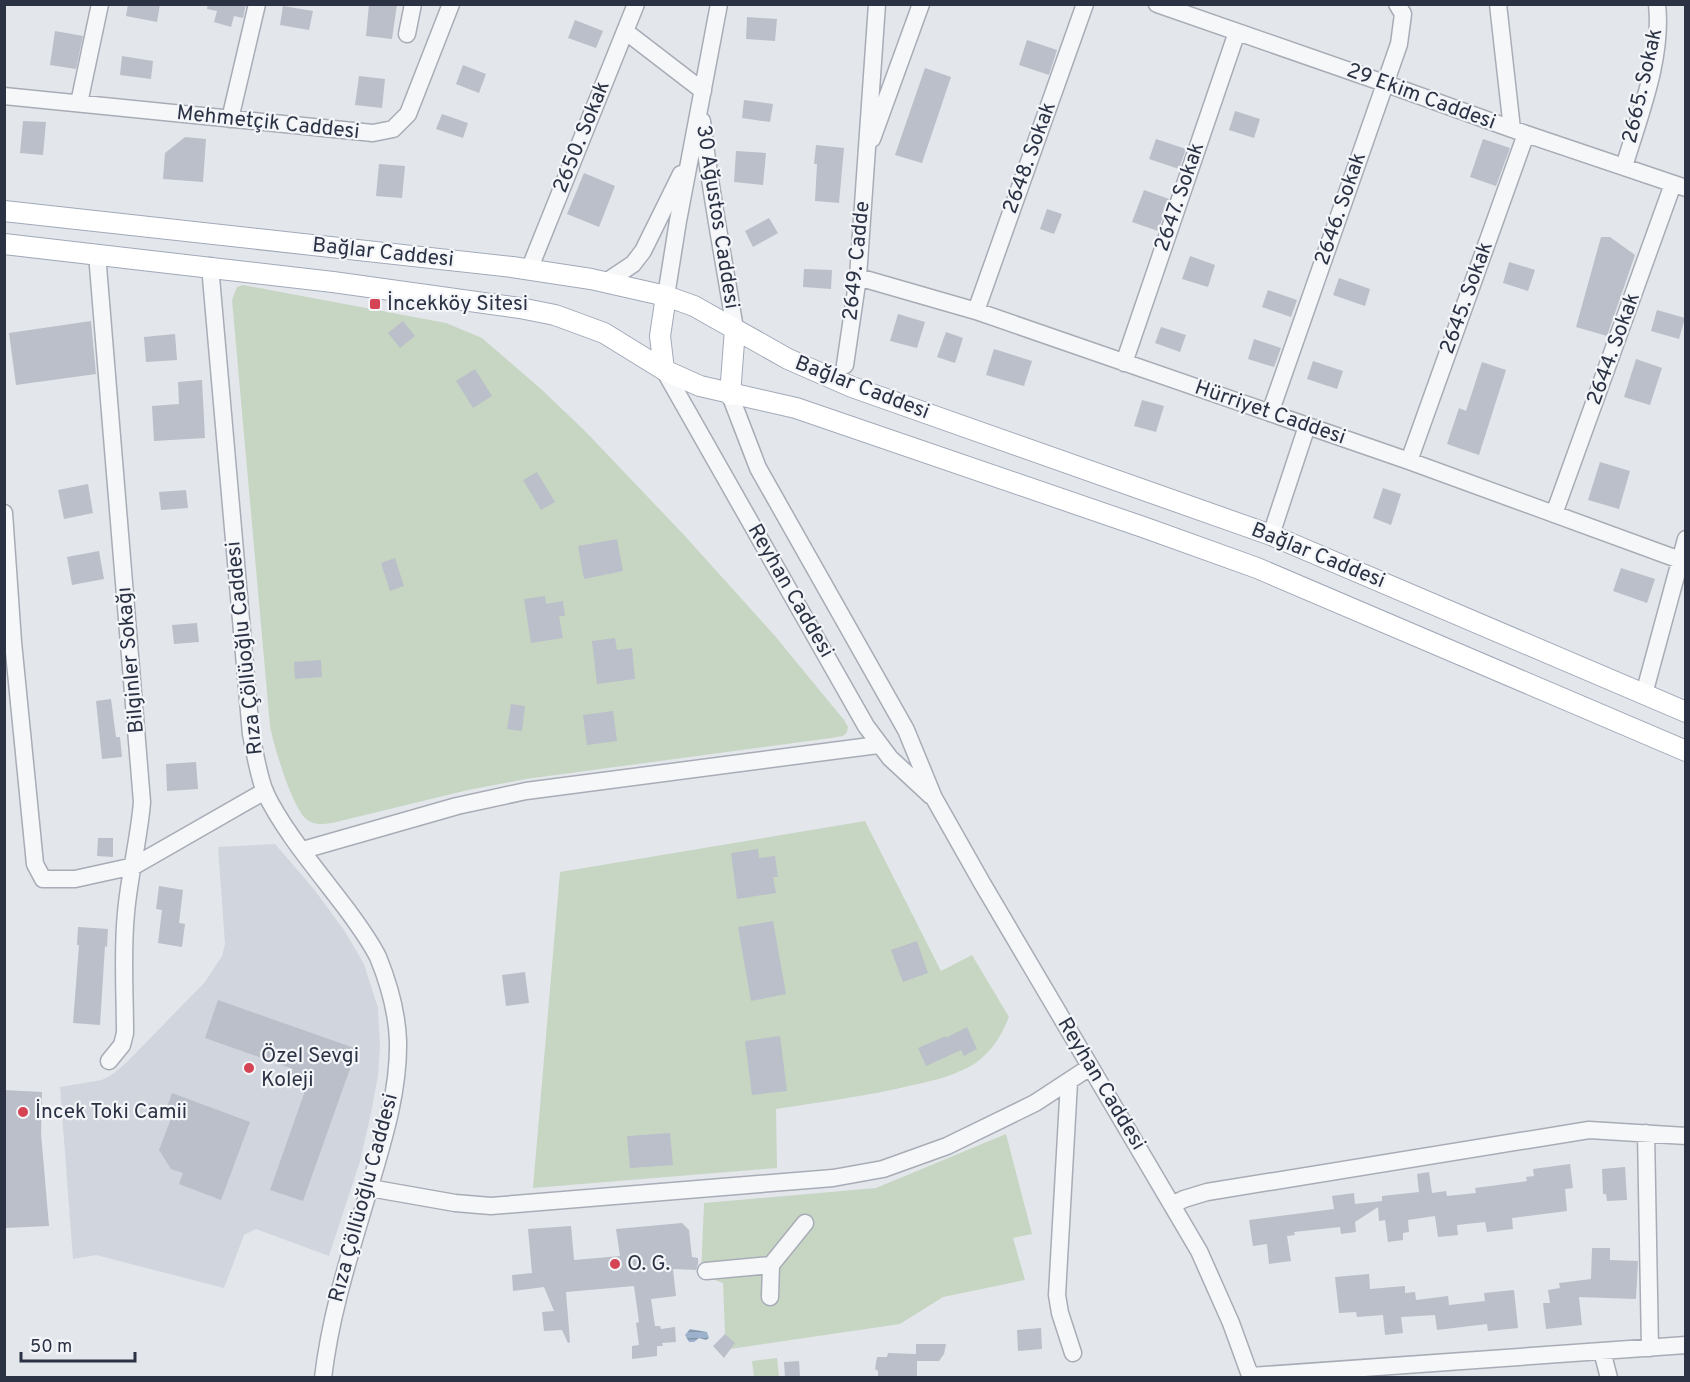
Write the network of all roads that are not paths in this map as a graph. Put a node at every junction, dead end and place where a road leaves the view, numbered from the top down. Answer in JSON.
{"nodes":[{"id":1,"x":100,"y":4,"type":"edge"},
{"id":2,"x":257,"y":4,"type":"edge"},
{"id":3,"x":413,"y":4,"type":"edge"},
{"id":4,"x":451,"y":4,"type":"edge"},
{"id":5,"x":636,"y":4,"type":"edge"},
{"id":6,"x":719,"y":4,"type":"edge"},
{"id":7,"x":876,"y":4,"type":"edge"},
{"id":8,"x":921,"y":4,"type":"edge"},
{"id":9,"x":1085,"y":4,"type":"edge"},
{"id":10,"x":1157,"y":4,"type":"edge"},
{"id":11,"x":1397,"y":4,"type":"edge"},
{"id":12,"x":1498,"y":4,"type":"edge"},
{"id":13,"x":1657,"y":4,"type":"edge"},
{"id":14,"x":625,"y":31,"type":"junction"},
{"id":15,"x":1237,"y":32,"type":"junction"},
{"id":16,"x":407,"y":34,"type":"dead end"},
{"id":17,"x":1384,"y":83,"type":"junction"},
{"id":18,"x":4,"y":96,"type":"edge"},
{"id":19,"x":701,"y":98,"type":"junction"},
{"id":20,"x":79,"y":103,"type":"junction"},
{"id":21,"x":230,"y":119,"type":"junction"},
{"id":22,"x":1519,"y":132,"type":"junction"},
{"id":23,"x":691,"y":151,"type":"junction"},
{"id":24,"x":866,"y":156,"type":"junction"},
{"id":25,"x":1624,"y":167,"type":"junction"},
{"id":26,"x":1679,"y":186,"type":"edge"},
{"id":27,"x":4,"y":211,"type":"edge"},
{"id":28,"x":4,"y":244,"type":"edge"},
{"id":29,"x":97,"y":254,"type":"junction"},
{"id":30,"x":210,"y":267,"type":"junction"},
{"id":31,"x":529,"y":270,"type":"junction"},
{"id":32,"x":858,"y":277,"type":"junction"},
{"id":33,"x":606,"y":282,"type":"junction"},
{"id":34,"x":666,"y":296,"type":"junction"},
{"id":35,"x":976,"y":311,"type":"junction"},
{"id":36,"x":735,"y":329,"type":"junction"},
{"id":37,"x":1124,"y":363,"type":"junction"},
{"id":38,"x":845,"y":365,"type":"dead end"},
{"id":39,"x":664,"y":370,"type":"junction"},
{"id":40,"x":730,"y":395,"type":"junction"},
{"id":41,"x":1270,"y":413,"type":"junction"},
{"id":42,"x":1307,"y":426,"type":"junction"},
{"id":43,"x":1409,"y":461,"type":"junction"},
{"id":44,"x":4,"y":513,"type":"edge"},
{"id":45,"x":1554,"y":514,"type":"junction"},
{"id":46,"x":1271,"y":535,"type":"junction"},
{"id":47,"x":1686,"y":539,"type":"edge"},
{"id":48,"x":1680,"y":560,"type":"junction"},
{"id":49,"x":1644,"y":694,"type":"junction"},
{"id":50,"x":1686,"y":712,"type":"edge"},
{"id":51,"x":878,"y":745,"type":"junction"},
{"id":52,"x":1686,"y":751,"type":"edge"},
{"id":53,"x":265,"y":791,"type":"junction"},
{"id":54,"x":934,"y":798,"type":"junction"},
{"id":55,"x":303,"y":850,"type":"junction"},
{"id":56,"x":134,"y":866,"type":"junction"},
{"id":57,"x":109,"y":1061,"type":"dead end"},
{"id":58,"x":1090,"y":1067,"type":"junction"},
{"id":59,"x":1069,"y":1082,"type":"junction"},
{"id":60,"x":1646,"y":1133,"type":"junction"},
{"id":61,"x":1686,"y":1136,"type":"edge"},
{"id":62,"x":370,"y":1188,"type":"junction"},
{"id":63,"x":1173,"y":1205,"type":"junction"},
{"id":64,"x":805,"y":1223,"type":"dead end"},
{"id":65,"x":771,"y":1265,"type":"junction"},
{"id":66,"x":706,"y":1271,"type":"dead end"},
{"id":67,"x":770,"y":1297,"type":"dead end"},
{"id":68,"x":1686,"y":1345,"type":"edge"},
{"id":69,"x":1650,"y":1348,"type":"junction"},
{"id":70,"x":1602,"y":1351,"type":"junction"},
{"id":71,"x":1073,"y":1353,"type":"dead end"},
{"id":72,"x":322,"y":1377,"type":"edge"},
{"id":73,"x":1251,"y":1377,"type":"edge"},
{"id":74,"x":1609,"y":1377,"type":"edge"}],
"edges":[{"from":1,"to":20,"type":"street"},
{"from":2,"to":21,"type":"street"},
{"from":3,"to":16,"type":"street"},
{"from":4,"to":21,"type":"street","name":"Mehmetçik Caddesi"},
{"from":5,"to":14,"type":"street","name":"2650. Sokak"},
{"from":6,"to":19,"type":"street","name":"30 Ağustos Caddesi"},
{"from":7,"to":24,"type":"street","name":"2649. Cadde"},
{"from":8,"to":24,"type":"street","name":"2649. Cadde"},
{"from":9,"to":35,"type":"street","name":"2648. Sokak"},
{"from":10,"to":15,"type":"street","name":"29 Ekim Caddesi"},
{"from":11,"to":17,"type":"street","name":"2646. Sokak"},
{"from":12,"to":22,"type":"street","name":"2645. Sokak"},
{"from":13,"to":25,"type":"street","name":"2665. Sokak"},
{"from":14,"to":19,"type":"street"},
{"from":14,"to":31,"type":"street","name":"2650. Sokak"},
{"from":15,"to":17,"type":"street","name":"29 Ekim Caddesi"},
{"from":15,"to":37,"type":"street","name":"2647. Sokak"},
{"from":17,"to":22,"type":"street","name":"29 Ekim Caddesi"},
{"from":17,"to":41,"type":"street","name":"2646. Sokak"},
{"from":18,"to":20,"type":"street","name":"Mehmetçik Caddesi"},
{"from":19,"to":23,"type":"street","name":"30 Ağustos Caddesi"},
{"from":19,"to":36,"type":"street","name":"30 Ağustos Caddesi"},
{"from":20,"to":21,"type":"street","name":"Mehmetçik Caddesi"},
{"from":22,"to":25,"type":"street","name":"29 Ekim Caddesi"},
{"from":22,"to":43,"type":"street","name":"2645. Sokak"},
{"from":23,"to":33,"type":"street"},
{"from":23,"to":34,"type":"street","name":"30 Ağustos Caddesi"},
{"from":24,"to":32,"type":"street","name":"2649. Cadde"},
{"from":25,"to":26,"type":"street","name":"29 Ekim Caddesi"},
{"from":26,"to":45,"type":"street","name":"2644. Sokak"},
{"from":27,"to":31,"type":"main road","name":"Bağlar Caddesi"},
{"from":28,"to":29,"type":"main road","name":"Bağlar Caddesi"},
{"from":29,"to":30,"type":"main road","name":"Bağlar Caddesi"},
{"from":29,"to":56,"type":"street","name":"Bilginler Sokağı"},
{"from":30,"to":39,"type":"main road","name":"Bağlar Caddesi"},
{"from":30,"to":53,"type":"street","name":"Rıza Çöllüoğlu Caddesi"},
{"from":31,"to":33,"type":"main road","name":"Bağlar Caddesi"},
{"from":32,"to":35,"type":"street","name":"Hürriyet Caddesi"},
{"from":32,"to":38,"type":"street","name":"2649. Cadde"},
{"from":33,"to":34,"type":"main road","name":"Bağlar Caddesi"},
{"from":34,"to":36,"type":"main road","name":"Bağlar Caddesi"},
{"from":34,"to":39,"type":"main road"},
{"from":35,"to":37,"type":"street","name":"Hürriyet Caddesi"},
{"from":36,"to":40,"type":"main road"},
{"from":36,"to":46,"type":"main road","name":"Bağlar Caddesi"},
{"from":37,"to":41,"type":"street","name":"Hürriyet Caddesi"},
{"from":39,"to":40,"type":"main road","name":"Bağlar Caddesi"},
{"from":39,"to":51,"type":"street","name":"Reyhan Caddesi"},
{"from":40,"to":52,"type":"main road","name":"Bağlar Caddesi"},
{"from":40,"to":54,"type":"street","name":"Reyhan Caddesi"},
{"from":41,"to":42,"type":"street","name":"Hürriyet Caddesi"},
{"from":42,"to":43,"type":"street","name":"Hürriyet Caddesi"},
{"from":42,"to":46,"type":"street"},
{"from":43,"to":45,"type":"street","name":"Hürriyet Caddesi"},
{"from":44,"to":56,"type":"street"},
{"from":45,"to":48,"type":"street","name":"Hürriyet Caddesi"},
{"from":46,"to":49,"type":"main road","name":"Bağlar Caddesi"},
{"from":47,"to":48,"type":"street"},
{"from":48,"to":49,"type":"street"},
{"from":49,"to":50,"type":"main road","name":"Bağlar Caddesi"},
{"from":51,"to":54,"type":"street","name":"Reyhan Caddesi"},
{"from":51,"to":55,"type":"street"},
{"from":53,"to":55,"type":"street","name":"Rıza Çöllüoğlu Caddesi"},
{"from":53,"to":56,"type":"street"},
{"from":54,"to":58,"type":"street","name":"Reyhan Caddesi"},
{"from":55,"to":62,"type":"street","name":"Rıza Çöllüoğlu Caddesi"},
{"from":56,"to":57,"type":"street","name":"Bilginler Sokağı"},
{"from":58,"to":59,"type":"street"},
{"from":58,"to":63,"type":"street","name":"Reyhan Caddesi"},
{"from":59,"to":62,"type":"street"},
{"from":59,"to":71,"type":"street"},
{"from":60,"to":61,"type":"street"},
{"from":60,"to":63,"type":"street"},
{"from":60,"to":69,"type":"street"},
{"from":62,"to":72,"type":"street","name":"Rıza Çöllüoğlu Caddesi"},
{"from":63,"to":73,"type":"street","name":"Reyhan Caddesi"},
{"from":64,"to":65,"type":"street"},
{"from":65,"to":66,"type":"street"},
{"from":65,"to":67,"type":"street"},
{"from":68,"to":69,"type":"street"},
{"from":69,"to":70,"type":"street"},
{"from":70,"to":73,"type":"street"},
{"from":70,"to":74,"type":"street"}]}
